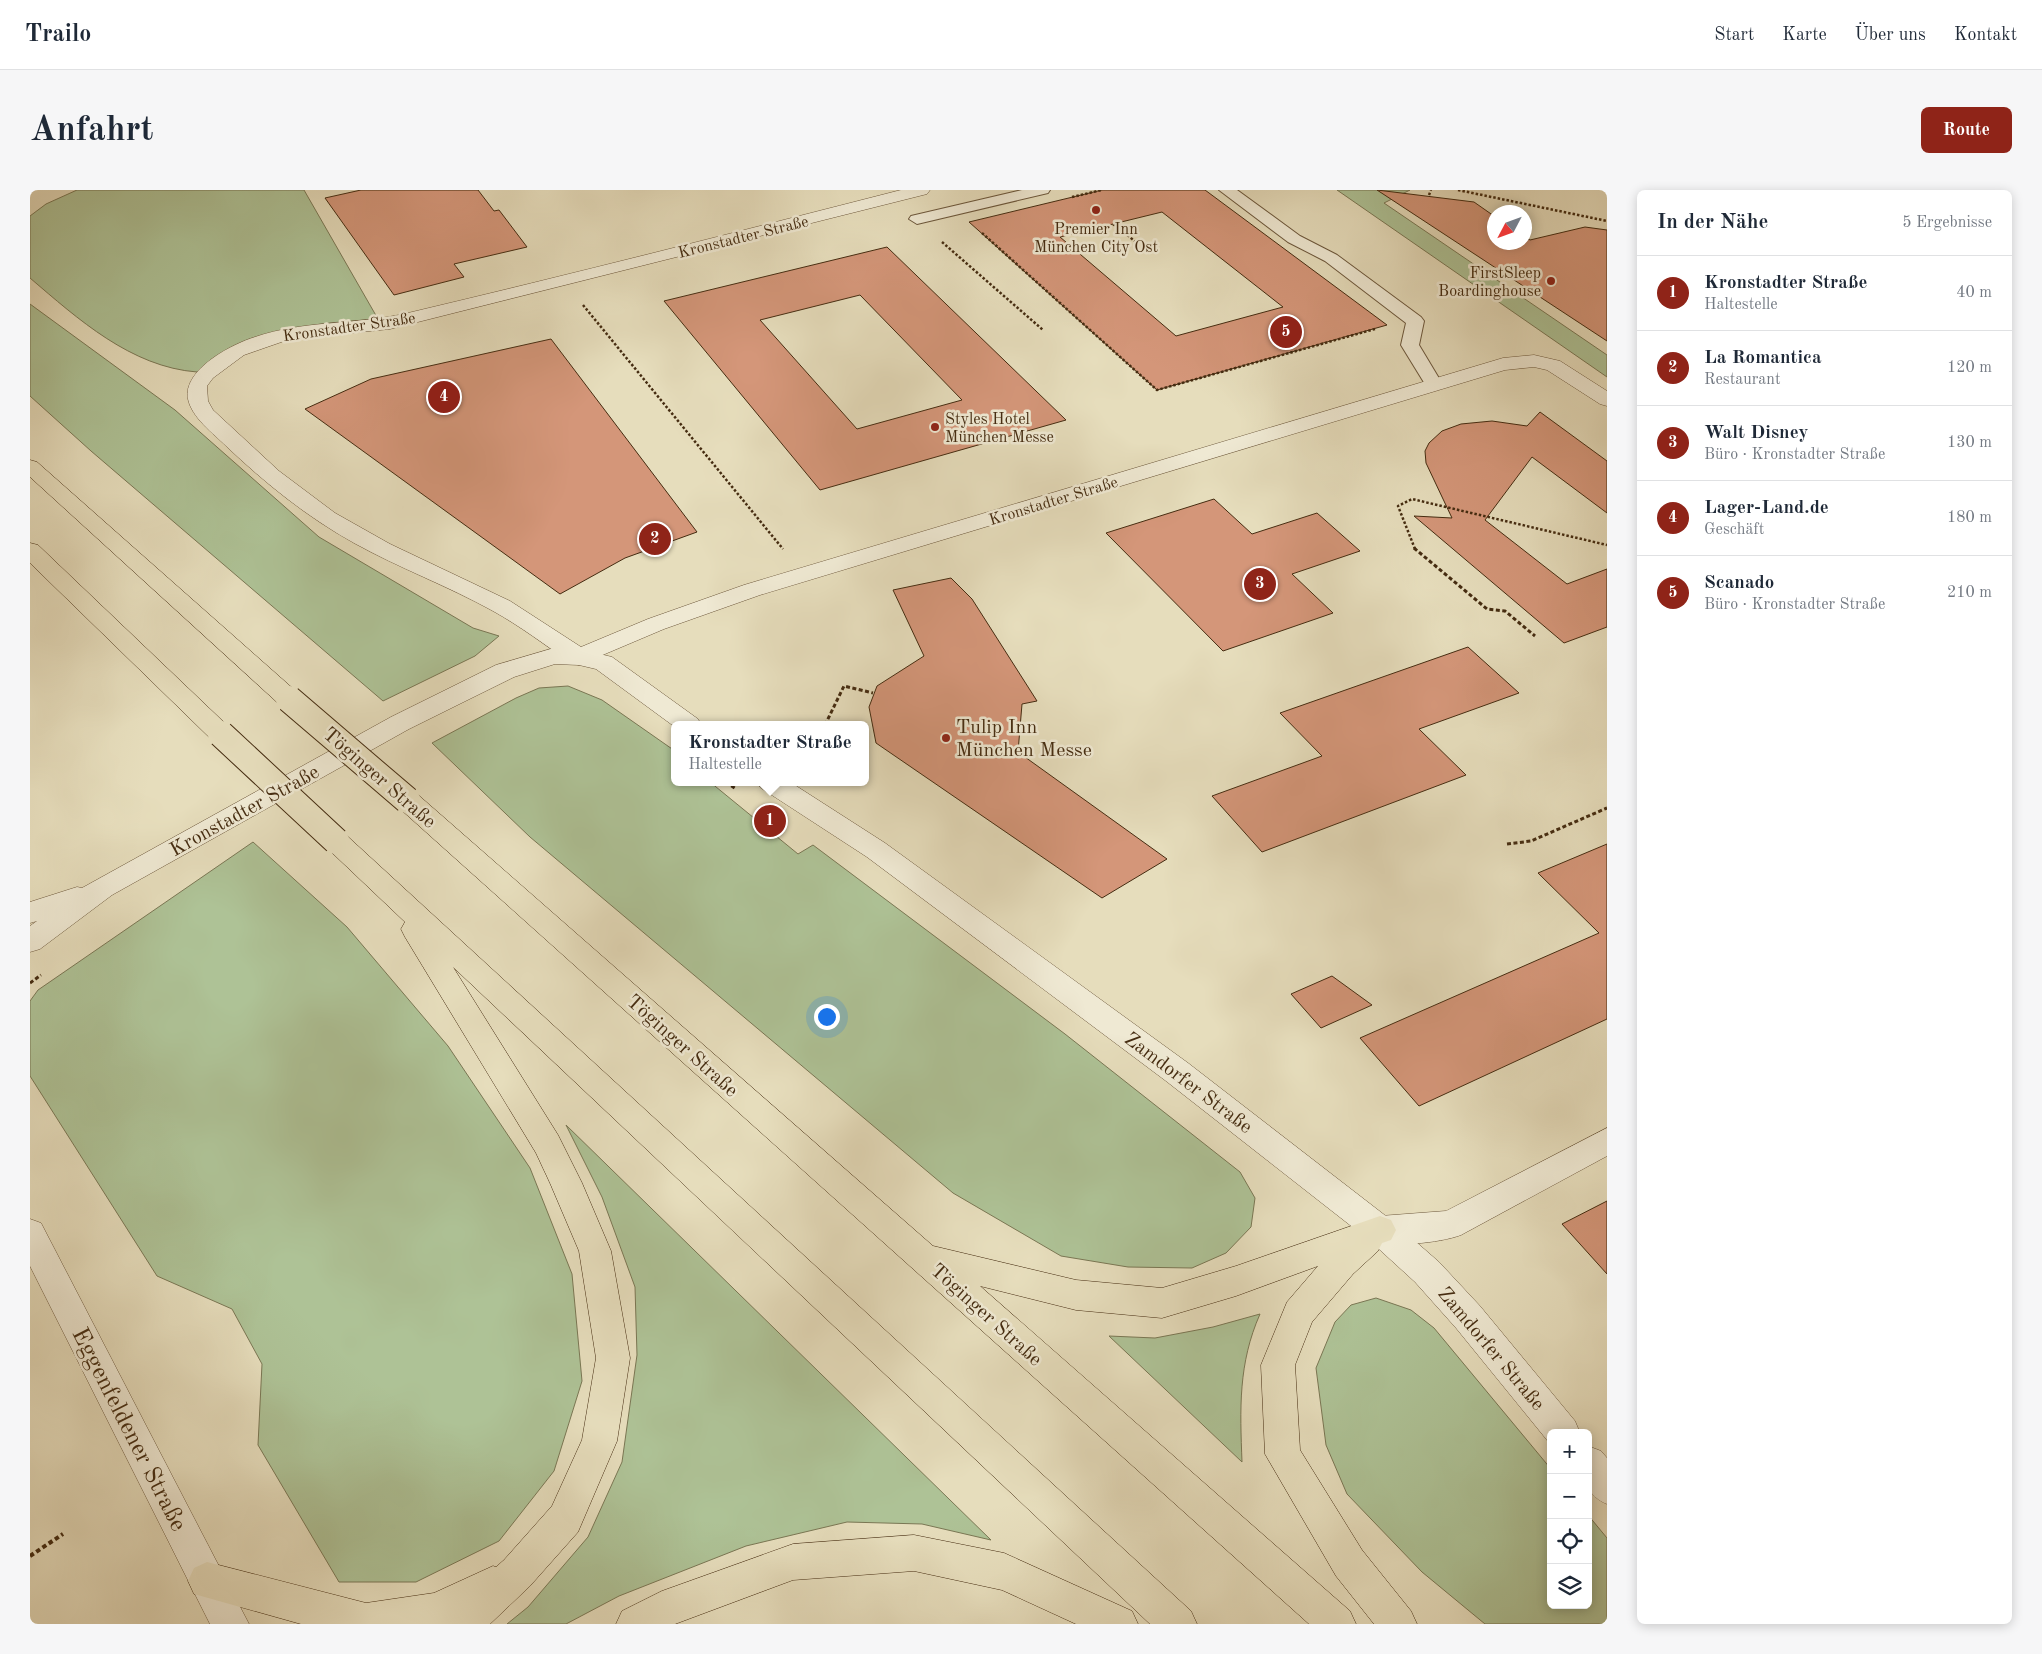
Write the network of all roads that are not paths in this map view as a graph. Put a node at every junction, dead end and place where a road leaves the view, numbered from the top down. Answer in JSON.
{"nodes":[{"id":1,"x":921,"y":190,"type":"edge"},
{"id":2,"x":1042,"y":190,"type":"edge"},
{"id":3,"x":1228,"y":190,"type":"edge"},
{"id":4,"x":916,"y":219,"type":"road end"},
{"id":5,"x":1434,"y":385,"type":"junction"},
{"id":6,"x":1607,"y":400,"type":"edge"},
{"id":7,"x":30,"y":466,"type":"edge"},
{"id":8,"x":30,"y":550,"type":"edge"},
{"id":9,"x":579,"y":657,"type":"junction"},
{"id":10,"x":684,"y":721,"type":"edge"},
{"id":11,"x":777,"y":786,"type":"edge"},
{"id":12,"x":102,"y":888,"type":"junction"},
{"id":13,"x":397,"y":900,"type":"junction"},
{"id":14,"x":30,"y":913,"type":"edge"},
{"id":15,"x":30,"y":941,"type":"edge"},
{"id":16,"x":1607,"y":1141,"type":"edge"},
{"id":17,"x":1380,"y":1230,"type":"junction"},
{"id":18,"x":30,"y":1233,"type":"edge"},
{"id":19,"x":924,"y":1258,"type":"junction"},
{"id":20,"x":1560,"y":1429,"type":"edge"},
{"id":21,"x":1592,"y":1468,"type":"edge"},
{"id":22,"x":1607,"y":1486,"type":"edge"},
{"id":23,"x":517,"y":1574,"type":"junction"},
{"id":24,"x":207,"y":1581,"type":"junction"},
{"id":25,"x":230,"y":1624,"type":"edge"},
{"id":26,"x":462,"y":1624,"type":"edge"},
{"id":27,"x":635,"y":1624,"type":"edge"},
{"id":28,"x":1119,"y":1624,"type":"edge"},
{"id":29,"x":1178,"y":1624,"type":"edge"},
{"id":30,"x":1337,"y":1624,"type":"edge"},
{"id":31,"x":1398,"y":1624,"type":"edge"}],
"edges":[{"from":1,"to":9,"type":"street","name":"Kronstadter Straße"},
{"from":2,"to":4,"type":"lane"},
{"from":3,"to":5,"type":"lane"},
{"from":5,"to":6,"type":"street","name":"Kronstadter Straße"},
{"from":5,"to":9,"type":"street","name":"Kronstadter Straße"},
{"from":7,"to":19,"type":"highway","name":"Töginger Straße","bridge":true},
{"from":8,"to":13,"type":"highway","bridge":true},
{"from":9,"to":10,"type":"street"},
{"from":9,"to":12,"type":"street","name":"Kronstadter Straße"},
{"from":11,"to":17,"type":"street","name":"Zamdorfer Straße"},
{"from":12,"to":14,"type":"street","name":"Kronstadter Straße"},
{"from":12,"to":15,"type":"street","name":"Kronstadter Straße"},
{"from":13,"to":23,"type":"highway"},
{"from":13,"to":29,"type":"highway"},
{"from":16,"to":17,"type":"street"},
{"from":17,"to":19,"type":"highway"},
{"from":17,"to":20,"type":"street","name":"Zamdorfer Straße"},
{"from":17,"to":31,"type":"highway"},
{"from":18,"to":24,"type":"street","name":"Eggenfeldener Straße"},
{"from":19,"to":30,"type":"highway","name":"Töginger Straße"},
{"from":21,"to":22,"type":"street"},
{"from":23,"to":24,"type":"highway"},
{"from":23,"to":26,"type":"highway"},
{"from":24,"to":25,"type":"street","name":"Eggenfeldener Straße"},
{"from":27,"to":28,"type":"highway"}]}
